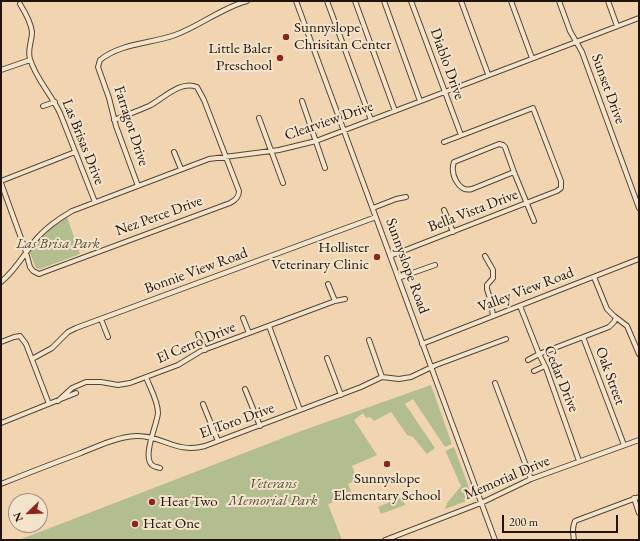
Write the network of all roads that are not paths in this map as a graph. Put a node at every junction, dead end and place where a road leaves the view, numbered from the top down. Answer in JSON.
{"nodes":[{"id":1,"x":247,"y":1,"type":"edge"},
{"id":2,"x":296,"y":1,"type":"edge"},
{"id":3,"x":327,"y":1,"type":"edge"},
{"id":4,"x":355,"y":1,"type":"edge"},
{"id":5,"x":384,"y":1,"type":"edge"},
{"id":6,"x":411,"y":1,"type":"edge"},
{"id":7,"x":461,"y":1,"type":"edge"},
{"id":8,"x":511,"y":1,"type":"edge"},
{"id":9,"x":559,"y":1,"type":"edge"},
{"id":10,"x":608,"y":1,"type":"edge"},
{"id":11,"x":20,"y":4,"type":"dead end"},
{"id":12,"x":639,"y":18,"type":"edge"},
{"id":13,"x":617,"y":26,"type":"junction"},
{"id":14,"x":576,"y":41,"type":"junction"},
{"id":15,"x":532,"y":58,"type":"junction"},
{"id":16,"x":30,"y":60,"type":"junction"},
{"id":17,"x":1,"y":70,"type":"edge"},
{"id":18,"x":488,"y":74,"type":"junction"},
{"id":19,"x":445,"y":92,"type":"junction"},
{"id":20,"x":420,"y":101,"type":"junction"},
{"id":21,"x":55,"y":102,"type":"junction"},
{"id":22,"x":302,"y":102,"type":"dead end"},
{"id":23,"x":43,"y":106,"type":"dead end"},
{"id":24,"x":395,"y":111,"type":"junction"},
{"id":25,"x":259,"y":118,"type":"dead end"},
{"id":26,"x":114,"y":120,"type":"junction"},
{"id":27,"x":371,"y":120,"type":"junction"},
{"id":28,"x":344,"y":131,"type":"junction"},
{"id":29,"x":461,"y":135,"type":"junction"},
{"id":30,"x":316,"y":141,"type":"junction"},
{"id":31,"x":444,"y":142,"type":"dead end"},
{"id":32,"x":271,"y":151,"type":"junction"},
{"id":33,"x":75,"y":152,"type":"junction"},
{"id":34,"x":174,"y":152,"type":"dead end"},
{"id":35,"x":226,"y":156,"type":"junction"},
{"id":36,"x":326,"y":168,"type":"dead end"},
{"id":37,"x":181,"y":169,"type":"junction"},
{"id":38,"x":514,"y":172,"type":"junction"},
{"id":39,"x":1,"y":182,"type":"edge"},
{"id":40,"x":283,"y":183,"type":"dead end"},
{"id":41,"x":138,"y":186,"type":"junction"},
{"id":42,"x":406,"y":197,"type":"dead end"},
{"id":43,"x":95,"y":202,"type":"junction"},
{"id":44,"x":527,"y":204,"type":"junction"},
{"id":45,"x":373,"y":208,"type":"junction"},
{"id":46,"x":639,"y":208,"type":"edge"},
{"id":47,"x":444,"y":210,"type":"dead end"},
{"id":48,"x":376,"y":217,"type":"junction"},
{"id":49,"x":534,"y":221,"type":"dead end"},
{"id":50,"x":453,"y":232,"type":"junction"},
{"id":51,"x":26,"y":253,"type":"junction"},
{"id":52,"x":390,"y":256,"type":"junction"},
{"id":53,"x":485,"y":256,"type":"dead end"},
{"id":54,"x":639,"y":259,"type":"edge"},
{"id":55,"x":435,"y":265,"type":"dead end"},
{"id":56,"x":594,"y":277,"type":"junction"},
{"id":57,"x":398,"y":278,"type":"junction"},
{"id":58,"x":1,"y":282,"type":"edge"},
{"id":59,"x":328,"y":284,"type":"dead end"},
{"id":60,"x":345,"y":299,"type":"dead end"},
{"id":61,"x":335,"y":301,"type":"junction"},
{"id":62,"x":520,"y":306,"type":"junction"},
{"id":63,"x":493,"y":316,"type":"junction"},
{"id":64,"x":243,"y":318,"type":"dead end"},
{"id":65,"x":616,"y":318,"type":"junction"},
{"id":66,"x":101,"y":319,"type":"junction"},
{"id":67,"x":269,"y":326,"type":"junction"},
{"id":68,"x":249,"y":333,"type":"junction"},
{"id":69,"x":198,"y":334,"type":"dead end"},
{"id":70,"x":108,"y":337,"type":"dead end"},
{"id":71,"x":583,"y":337,"type":"junction"},
{"id":72,"x":506,"y":339,"type":"dead end"},
{"id":73,"x":369,"y":340,"type":"dead end"},
{"id":74,"x":1,"y":342,"type":"edge"},
{"id":75,"x":422,"y":344,"type":"junction"},
{"id":76,"x":205,"y":350,"type":"junction"},
{"id":77,"x":539,"y":354,"type":"junction"},
{"id":78,"x":639,"y":354,"type":"edge"},
{"id":79,"x":327,"y":358,"type":"dead end"},
{"id":80,"x":32,"y":359,"type":"junction"},
{"id":81,"x":528,"y":360,"type":"dead end"},
{"id":82,"x":545,"y":366,"type":"junction"},
{"id":83,"x":432,"y":368,"type":"junction"},
{"id":84,"x":534,"y":371,"type":"dead end"},
{"id":85,"x":146,"y":377,"type":"junction"},
{"id":86,"x":382,"y":377,"type":"junction"},
{"id":87,"x":495,"y":384,"type":"dead end"},
{"id":88,"x":245,"y":389,"type":"dead end"},
{"id":89,"x":76,"y":393,"type":"dead end"},
{"id":90,"x":341,"y":395,"type":"junction"},
{"id":91,"x":58,"y":401,"type":"junction"},
{"id":92,"x":49,"y":404,"type":"junction"},
{"id":93,"x":203,"y":404,"type":"dead end"},
{"id":94,"x":300,"y":410,"type":"junction"},
{"id":95,"x":1,"y":423,"type":"edge"},
{"id":96,"x":260,"y":426,"type":"junction"},
{"id":97,"x":151,"y":438,"type":"junction"},
{"id":98,"x":639,"y":440,"type":"edge"},
{"id":99,"x":218,"y":441,"type":"junction"},
{"id":100,"x":624,"y":445,"type":"junction"},
{"id":101,"x":579,"y":461,"type":"junction"},
{"id":102,"x":160,"y":468,"type":"dead end"},
{"id":103,"x":531,"y":479,"type":"junction"},
{"id":104,"x":1,"y":484,"type":"edge"},
{"id":105,"x":639,"y":496,"type":"edge"},
{"id":106,"x":634,"y":498,"type":"junction"},
{"id":107,"x":481,"y":503,"type":"junction"},
{"id":108,"x":639,"y":513,"type":"edge"},
{"id":109,"x":395,"y":538,"type":"edge"},
{"id":110,"x":385,"y":540,"type":"edge"},
{"id":111,"x":495,"y":540,"type":"edge"},
{"id":112,"x":574,"y":540,"type":"edge"}],
"edges":[{"from":1,"to":26,"type":"street","name":"Farragot Drive"},
{"from":2,"to":28,"type":"street","name":"Sunnyslope Road"},
{"from":3,"to":27,"type":"street"},
{"from":4,"to":24,"type":"street"},
{"from":5,"to":20,"type":"street"},
{"from":6,"to":19,"type":"street","name":"Diablo Drive"},
{"from":7,"to":18,"type":"street"},
{"from":8,"to":15,"type":"street"},
{"from":9,"to":14,"type":"street","name":"Sunset Drive"},
{"from":10,"to":13,"type":"street"},
{"from":11,"to":16,"type":"street","name":"Las Brisas Drive"},
{"from":12,"to":13,"type":"street","name":"Clearview Drive"},
{"from":13,"to":14,"type":"street","name":"Clearview Drive"},
{"from":14,"to":15,"type":"street","name":"Clearview Drive"},
{"from":14,"to":46,"type":"street","name":"Sunset Drive"},
{"from":15,"to":18,"type":"street","name":"Clearview Drive"},
{"from":16,"to":17,"type":"street"},
{"from":16,"to":21,"type":"street","name":"Las Brisas Drive"},
{"from":18,"to":19,"type":"street","name":"Clearview Drive"},
{"from":19,"to":20,"type":"street","name":"Clearview Drive"},
{"from":19,"to":29,"type":"street","name":"Diablo Drive"},
{"from":20,"to":24,"type":"street","name":"Clearview Drive"},
{"from":21,"to":23,"type":"street"},
{"from":21,"to":33,"type":"street","name":"Las Brisas Drive"},
{"from":22,"to":30,"type":"street"},
{"from":24,"to":27,"type":"street","name":"Clearview Drive"},
{"from":25,"to":32,"type":"street"},
{"from":26,"to":35,"type":"street"},
{"from":26,"to":41,"type":"street","name":"Farragot Drive"},
{"from":27,"to":28,"type":"street","name":"Clearview Drive"},
{"from":28,"to":30,"type":"street","name":"Clearview Drive"},
{"from":28,"to":45,"type":"street","name":"Sunnyslope Road"},
{"from":29,"to":31,"type":"street"},
{"from":29,"to":44,"type":"street","name":"Bella Vista Drive"},
{"from":30,"to":32,"type":"street","name":"Clearview Drive"},
{"from":30,"to":36,"type":"street"},
{"from":32,"to":35,"type":"street","name":"Clearview Drive"},
{"from":32,"to":40,"type":"street"},
{"from":33,"to":39,"type":"street"},
{"from":33,"to":43,"type":"street","name":"Las Brisas Drive"},
{"from":34,"to":37,"type":"street"},
{"from":35,"to":37,"type":"street","name":"Clearview Drive"},
{"from":35,"to":51,"type":"street","name":"Nez Perce Drive"},
{"from":37,"to":41,"type":"street","name":"Clearview Drive"},
{"from":38,"to":38,"type":"street"},
{"from":38,"to":44,"type":"street"},
{"from":39,"to":51,"type":"street"},
{"from":41,"to":43,"type":"street","name":"Clearview Drive"},
{"from":42,"to":45,"type":"street"},
{"from":43,"to":51,"type":"street","name":"Clearview Drive"},
{"from":44,"to":49,"type":"street"},
{"from":44,"to":50,"type":"street","name":"Bella Vista Drive"},
{"from":45,"to":48,"type":"street","name":"Sunnyslope Road"},
{"from":47,"to":50,"type":"street"},
{"from":48,"to":52,"type":"street","name":"Sunnyslope Road"},
{"from":48,"to":66,"type":"street","name":"Bonnie View Road"},
{"from":50,"to":52,"type":"street","name":"Bella Vista Drive"},
{"from":51,"to":58,"type":"street","name":"Clearview Drive"},
{"from":52,"to":57,"type":"street","name":"Sunnyslope Road"},
{"from":53,"to":63,"type":"street"},
{"from":54,"to":56,"type":"street","name":"Valley View Road"},
{"from":55,"to":57,"type":"street"},
{"from":56,"to":62,"type":"street","name":"Valley View Road"},
{"from":56,"to":65,"type":"street"},
{"from":57,"to":75,"type":"street","name":"Sunnyslope Road"},
{"from":59,"to":61,"type":"street"},
{"from":60,"to":61,"type":"street","name":"El Cerro Drive"},
{"from":61,"to":67,"type":"street","name":"El Cerro Drive"},
{"from":62,"to":63,"type":"street","name":"Valley View Road"},
{"from":62,"to":77,"type":"street","name":"Cedar Drive"},
{"from":63,"to":75,"type":"street","name":"Valley View Road"},
{"from":64,"to":68,"type":"street"},
{"from":65,"to":71,"type":"street"},
{"from":65,"to":78,"type":"street"},
{"from":66,"to":70,"type":"street"},
{"from":66,"to":80,"type":"street","name":"Bonnie View Road"},
{"from":67,"to":68,"type":"street","name":"El Cerro Drive"},
{"from":67,"to":94,"type":"street"},
{"from":68,"to":76,"type":"street","name":"El Cerro Drive"},
{"from":69,"to":76,"type":"street"},
{"from":71,"to":77,"type":"street"},
{"from":71,"to":100,"type":"street","name":"Oak Street"},
{"from":72,"to":83,"type":"street"},
{"from":73,"to":86,"type":"street"},
{"from":74,"to":80,"type":"street"},
{"from":75,"to":83,"type":"street","name":"Sunnyslope Road"},
{"from":76,"to":85,"type":"street","name":"El Cerro Drive"},
{"from":77,"to":81,"type":"street"},
{"from":77,"to":82,"type":"street","name":"Cedar Drive"},
{"from":79,"to":90,"type":"street"},
{"from":80,"to":92,"type":"street"},
{"from":82,"to":84,"type":"street"},
{"from":82,"to":101,"type":"street","name":"Cedar Drive"},
{"from":83,"to":86,"type":"street"},
{"from":83,"to":107,"type":"street","name":"Sunnyslope Road"},
{"from":85,"to":91,"type":"street","name":"El Cerro Drive"},
{"from":85,"to":97,"type":"street"},
{"from":86,"to":90,"type":"street","name":"El Toro Drive"},
{"from":87,"to":103,"type":"street"},
{"from":88,"to":96,"type":"street"},
{"from":89,"to":91,"type":"street","name":"El Cerro Drive"},
{"from":90,"to":94,"type":"street","name":"El Toro Drive"},
{"from":91,"to":92,"type":"street","name":"El Cerro Drive"},
{"from":92,"to":95,"type":"street","name":"El Cerro Drive"},
{"from":93,"to":99,"type":"street"},
{"from":94,"to":96,"type":"street","name":"El Toro Drive"},
{"from":96,"to":99,"type":"street","name":"El Toro Drive"},
{"from":97,"to":99,"type":"street","name":"El Toro Drive"},
{"from":97,"to":102,"type":"street"},
{"from":97,"to":104,"type":"street","name":"El Toro Drive"},
{"from":98,"to":100,"type":"street","name":"Memorial Drive"},
{"from":100,"to":101,"type":"street","name":"Memorial Drive"},
{"from":101,"to":103,"type":"street","name":"Memorial Drive"},
{"from":103,"to":107,"type":"street","name":"Memorial Drive"},
{"from":105,"to":106,"type":"street"},
{"from":106,"to":108,"type":"street"},
{"from":106,"to":112,"type":"street"},
{"from":107,"to":109,"type":"street","name":"Memorial Drive"},
{"from":107,"to":111,"type":"street","name":"Sunnyslope Road"},
{"from":109,"to":110,"type":"street","name":"Memorial Drive"}]}
